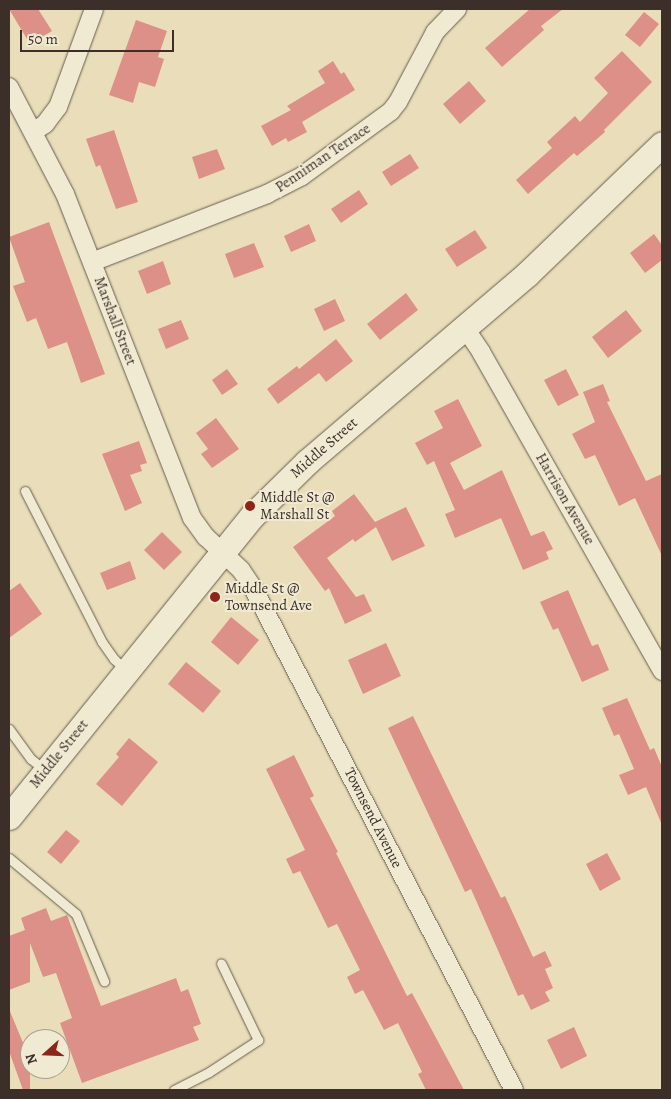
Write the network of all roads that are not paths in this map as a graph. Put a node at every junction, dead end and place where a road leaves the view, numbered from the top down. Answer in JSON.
{"nodes":[{"id":1,"x":94,"y":9,"type":"edge"},
{"id":2,"x":450,"y":11,"type":"edge"},
{"id":3,"x":9,"y":87,"type":"edge"},
{"id":4,"x":34,"y":132,"type":"junction"},
{"id":5,"x":662,"y":144,"type":"edge"},
{"id":6,"x":92,"y":262,"type":"junction"},
{"id":7,"x":464,"y":328,"type":"junction"},
{"id":8,"x":25,"y":490,"type":"dead end"},
{"id":9,"x":222,"y":552,"type":"junction"},
{"id":10,"x":126,"y":670,"type":"junction"},
{"id":11,"x":662,"y":671,"type":"edge"},
{"id":12,"x":9,"y":729,"type":"edge"},
{"id":13,"x":45,"y":770,"type":"junction"},
{"id":14,"x":9,"y":817,"type":"edge"},
{"id":15,"x":9,"y":858,"type":"edge"},
{"id":16,"x":221,"y":963,"type":"dead end"},
{"id":17,"x":104,"y":982,"type":"dead end"},
{"id":18,"x":174,"y":1090,"type":"edge"},
{"id":19,"x":514,"y":1090,"type":"edge"}],
"edges":[{"from":1,"to":4,"type":"street"},
{"from":2,"to":6,"type":"street","name":"Penniman Terrace"},
{"from":3,"to":4,"type":"street","name":"Marshall Street"},
{"from":4,"to":6,"type":"street","name":"Marshall Street"},
{"from":5,"to":7,"type":"street","name":"Middle Street"},
{"from":6,"to":9,"type":"street","name":"Marshall Street"},
{"from":7,"to":9,"type":"street","name":"Middle Street"},
{"from":7,"to":11,"type":"street","name":"Harrison Avenue"},
{"from":8,"to":10,"type":"lane"},
{"from":9,"to":10,"type":"street","name":"Middle Street"},
{"from":9,"to":19,"type":"street","name":"Townsend Avenue"},
{"from":10,"to":13,"type":"street","name":"Middle Street"},
{"from":12,"to":13,"type":"lane"},
{"from":13,"to":14,"type":"street","name":"Middle Street"},
{"from":15,"to":17,"type":"lane"},
{"from":16,"to":18,"type":"lane"}]}
